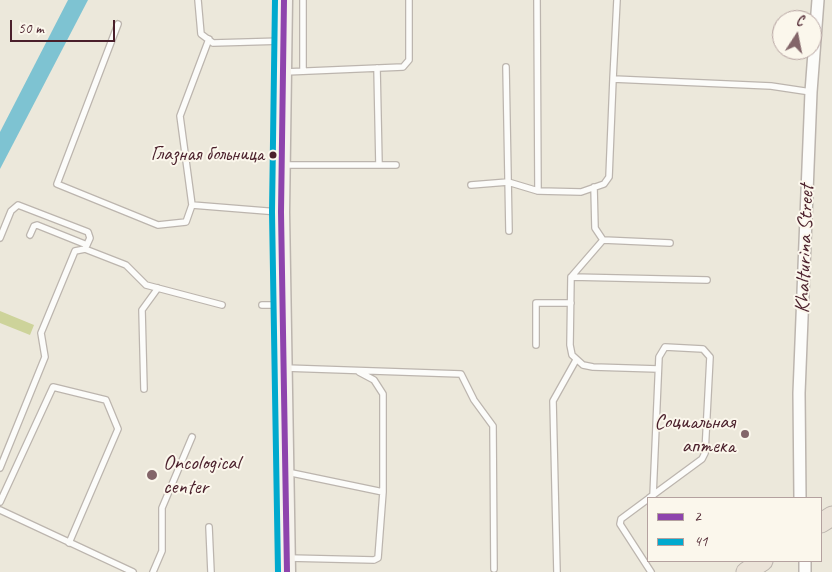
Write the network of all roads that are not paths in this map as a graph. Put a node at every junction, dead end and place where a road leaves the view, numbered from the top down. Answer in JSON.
{"nodes":[{"id":1,"x":198,"y":0,"type":"edge"},
{"id":2,"x":284,"y":0,"type":"edge"},
{"id":3,"x":303,"y":0,"type":"edge"},
{"id":4,"x":409,"y":0,"type":"edge"},
{"id":5,"x":537,"y":0,"type":"edge"},
{"id":6,"x":617,"y":0,"type":"edge"},
{"id":7,"x":818,"y":0,"type":"edge"},
{"id":8,"x":118,"y":24,"type":"dead end"},
{"id":9,"x":209,"y":39,"type":"junction"},
{"id":10,"x":285,"y":41,"type":"junction"},
{"id":11,"x":506,"y":67,"type":"dead end"},
{"id":12,"x":378,"y":68,"type":"junction"},
{"id":13,"x":304,"y":71,"type":"junction"},
{"id":14,"x":284,"y":72,"type":"junction"},
{"id":15,"x":613,"y":79,"type":"junction"},
{"id":16,"x":811,"y":92,"type":"junction"},
{"id":17,"x":396,"y":164,"type":"dead end"},
{"id":18,"x":282,"y":165,"type":"junction"},
{"id":19,"x":379,"y":165,"type":"junction"},
{"id":20,"x":508,"y":182,"type":"junction"},
{"id":21,"x":471,"y":185,"type":"dead end"},
{"id":22,"x":594,"y":187,"type":"junction"},
{"id":23,"x":538,"y":191,"type":"junction"},
{"id":24,"x":192,"y":205,"type":"junction"},
{"id":25,"x":281,"y":212,"type":"junction"},
{"id":26,"x":509,"y":231,"type":"dead end"},
{"id":27,"x":30,"y":234,"type":"dead end"},
{"id":28,"x":0,"y":238,"type":"edge"},
{"id":29,"x":603,"y":240,"type":"junction"},
{"id":30,"x":670,"y":243,"type":"dead end"},
{"id":31,"x":86,"y":247,"type":"junction"},
{"id":32,"x":572,"y":278,"type":"junction"},
{"id":33,"x":707,"y":280,"type":"dead end"},
{"id":34,"x":158,"y":288,"type":"junction"},
{"id":35,"x":571,"y":303,"type":"junction"},
{"id":36,"x":282,"y":304,"type":"junction"},
{"id":37,"x":222,"y":305,"type":"dead end"},
{"id":38,"x":262,"y":305,"type":"dead end"},
{"id":39,"x":536,"y":345,"type":"dead end"},
{"id":40,"x":576,"y":360,"type":"junction"},
{"id":41,"x":283,"y":368,"type":"junction"},
{"id":42,"x":658,"y":369,"type":"junction"},
{"id":43,"x":355,"y":370,"type":"junction"},
{"id":44,"x":144,"y":389,"type":"dead end"},
{"id":45,"x":192,"y":436,"type":"dead end"},
{"id":46,"x":0,"y":468,"type":"edge"},
{"id":47,"x":285,"y":472,"type":"junction"},
{"id":48,"x":383,"y":492,"type":"junction"},
{"id":49,"x":650,"y":497,"type":"edge"},
{"id":50,"x":651,"y":497,"type":"edge"},
{"id":51,"x":800,"y":497,"type":"edge"},
{"id":52,"x":647,"y":500,"type":"edge"},
{"id":53,"x":0,"y":502,"type":"edge"},
{"id":54,"x":0,"y":510,"type":"edge"},
{"id":55,"x":209,"y":527,"type":"dead end"},
{"id":56,"x":69,"y":543,"type":"junction"},
{"id":57,"x":761,"y":562,"type":"edge"},
{"id":58,"x":286,"y":565,"type":"edge"},
{"id":59,"x":494,"y":569,"type":"dead end"},
{"id":60,"x":133,"y":572,"type":"edge"},
{"id":61,"x":153,"y":572,"type":"edge"},
{"id":62,"x":211,"y":572,"type":"edge"},
{"id":63,"x":557,"y":572,"type":"edge"},
{"id":64,"x":651,"y":572,"type":"edge"},
{"id":65,"x":746,"y":572,"type":"edge"}],
"edges":[{"from":1,"to":9,"type":"lane"},
{"from":2,"to":10,"type":"main road"},
{"from":3,"to":13,"type":"lane"},
{"from":4,"to":12,"type":"lane"},
{"from":5,"to":23,"type":"lane"},
{"from":6,"to":15,"type":"lane"},
{"from":7,"to":16,"type":"street","name":"Khalturina Street"},
{"from":8,"to":24,"type":"lane"},
{"from":9,"to":10,"type":"lane"},
{"from":9,"to":24,"type":"lane"},
{"from":10,"to":14,"type":"main road"},
{"from":11,"to":20,"type":"lane"},
{"from":12,"to":13,"type":"lane"},
{"from":12,"to":19,"type":"lane"},
{"from":13,"to":14,"type":"lane"},
{"from":14,"to":18,"type":"main road"},
{"from":15,"to":16,"type":"lane"},
{"from":15,"to":22,"type":"lane"},
{"from":16,"to":51,"type":"street","name":"Khalturina Street"},
{"from":17,"to":19,"type":"lane"},
{"from":18,"to":19,"type":"lane"},
{"from":18,"to":25,"type":"main road"},
{"from":20,"to":21,"type":"lane"},
{"from":20,"to":23,"type":"lane"},
{"from":20,"to":26,"type":"lane"},
{"from":22,"to":23,"type":"lane"},
{"from":22,"to":29,"type":"lane"},
{"from":24,"to":25,"type":"lane"},
{"from":25,"to":36,"type":"main road"},
{"from":27,"to":31,"type":"lane"},
{"from":28,"to":31,"type":"lane"},
{"from":29,"to":30,"type":"lane"},
{"from":29,"to":32,"type":"lane"},
{"from":31,"to":34,"type":"lane"},
{"from":31,"to":46,"type":"lane"},
{"from":32,"to":33,"type":"lane"},
{"from":32,"to":35,"type":"lane"},
{"from":34,"to":37,"type":"lane"},
{"from":34,"to":44,"type":"lane"},
{"from":35,"to":39,"type":"lane"},
{"from":35,"to":40,"type":"lane"},
{"from":36,"to":38,"type":"lane"},
{"from":36,"to":41,"type":"main road"},
{"from":40,"to":42,"type":"lane"},
{"from":40,"to":63,"type":"lane"},
{"from":41,"to":43,"type":"lane"},
{"from":41,"to":47,"type":"main road"},
{"from":42,"to":49,"type":"lane"},
{"from":42,"to":50,"type":"lane"},
{"from":43,"to":48,"type":"lane"},
{"from":43,"to":59,"type":"lane"},
{"from":45,"to":61,"type":"lane"},
{"from":47,"to":48,"type":"lane"},
{"from":47,"to":58,"type":"main road"},
{"from":48,"to":58,"type":"lane"},
{"from":52,"to":64,"type":"lane"},
{"from":53,"to":56,"type":"lane"},
{"from":54,"to":56,"type":"lane"},
{"from":55,"to":62,"type":"lane"},
{"from":56,"to":60,"type":"lane"},
{"from":57,"to":65,"type":"main road"}]}
